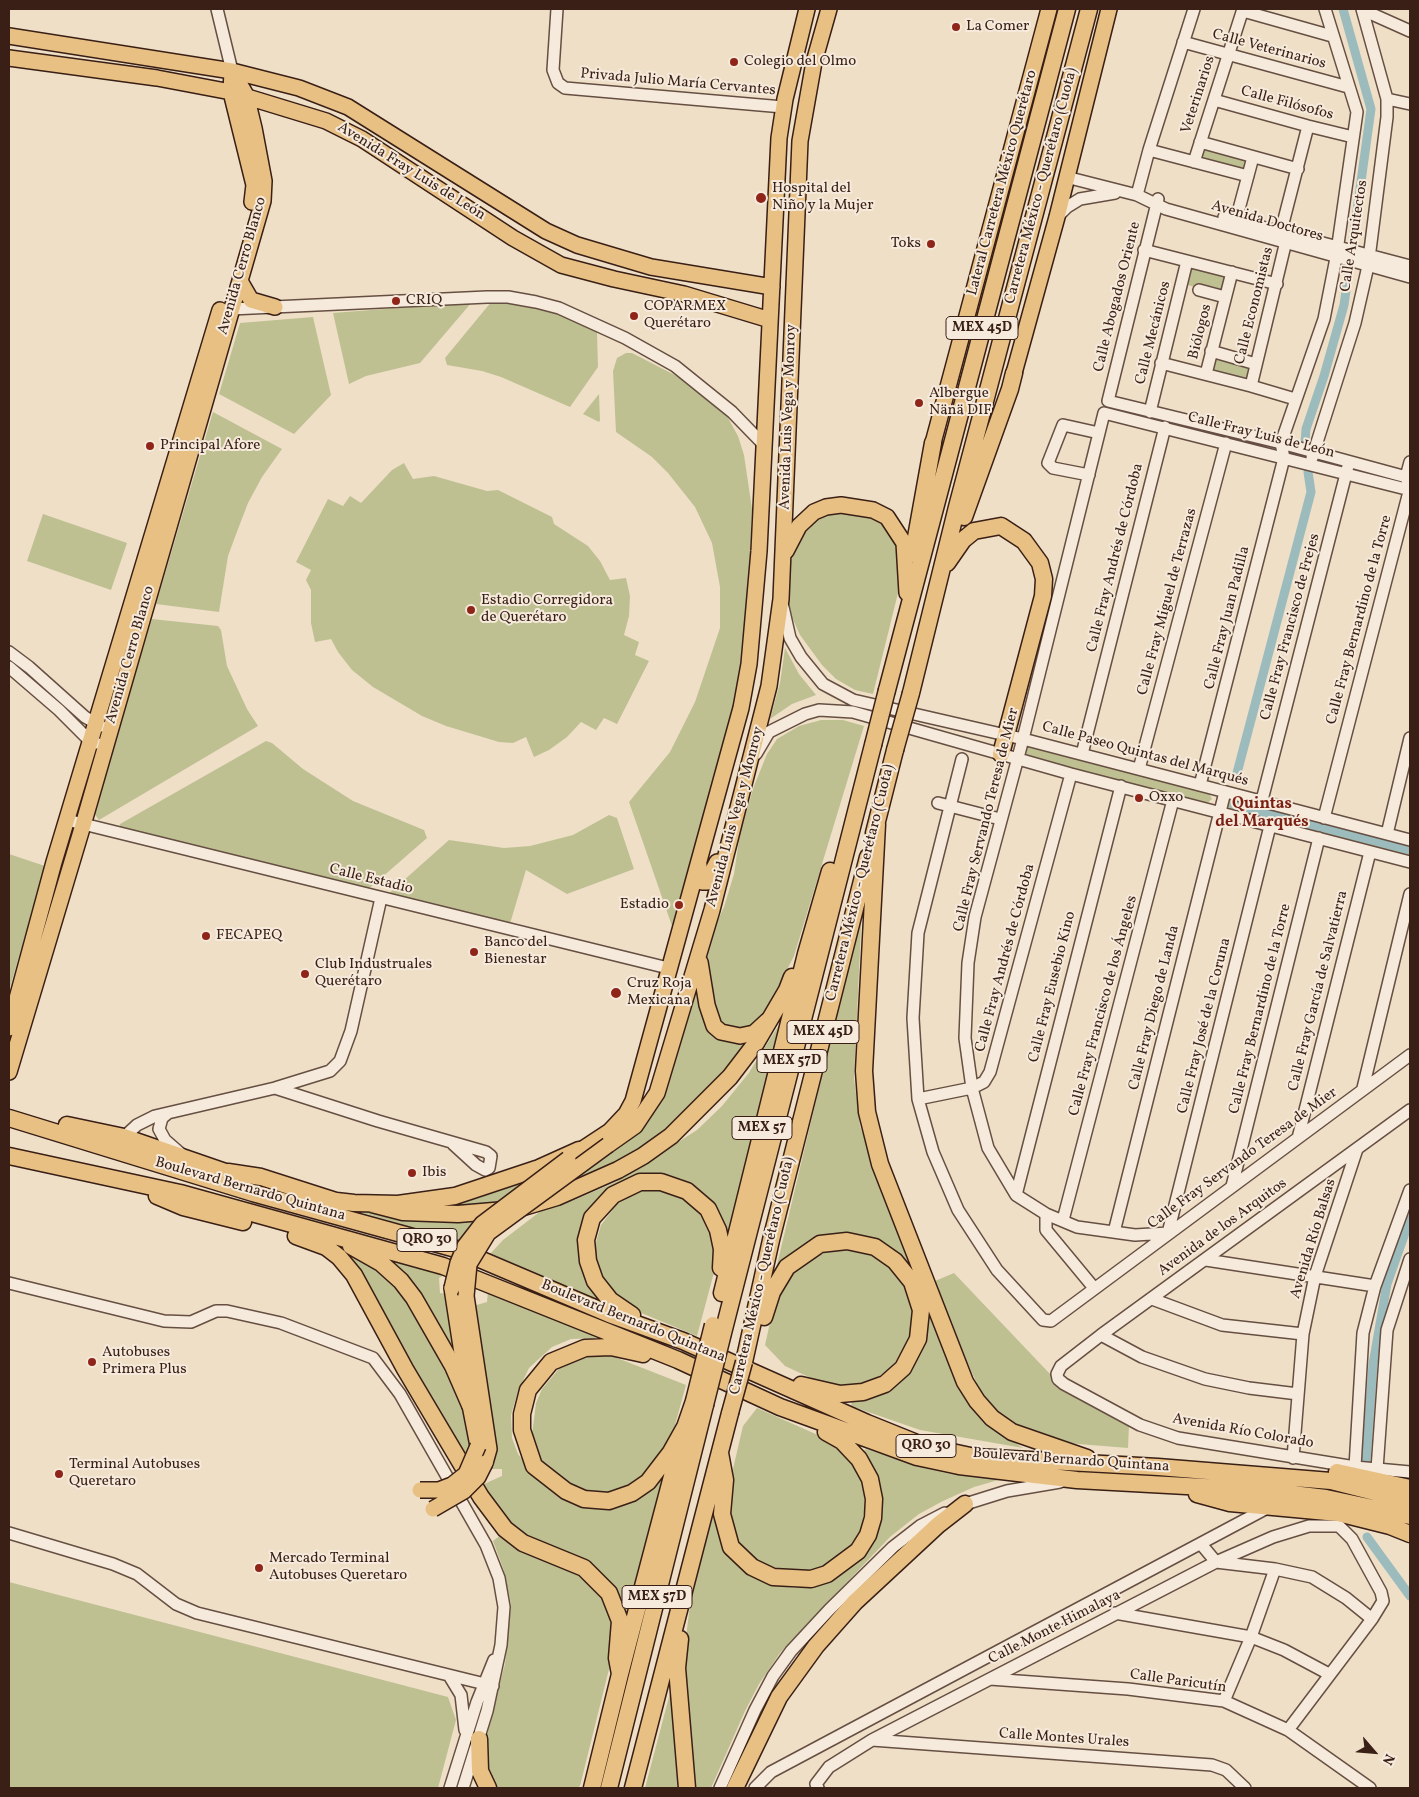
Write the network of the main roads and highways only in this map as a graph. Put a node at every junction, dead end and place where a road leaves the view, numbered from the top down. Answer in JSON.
{"nodes":[{"id":1,"x":807,"y":9,"type":"edge"},
{"id":2,"x":829,"y":9,"type":"edge"},
{"id":3,"x":1049,"y":9,"type":"edge"},
{"id":4,"x":1067,"y":9,"type":"edge"},
{"id":5,"x":1089,"y":9,"type":"edge"},
{"id":6,"x":1109,"y":9,"type":"edge"},
{"id":7,"x":9,"y":36,"type":"edge"},
{"id":8,"x":9,"y":58,"type":"edge"},
{"id":9,"x":232,"y":71,"type":"junction"},
{"id":10,"x":238,"y":94,"type":"junction"},
{"id":11,"x":283,"y":107,"type":"junction"},
{"id":12,"x":254,"y":128,"type":"junction"},
{"id":13,"x":780,"y":138,"type":"junction"},
{"id":14,"x":800,"y":141,"type":"junction"},
{"id":15,"x":605,"y":254,"type":"junction"},
{"id":16,"x":597,"y":274,"type":"junction"},
{"id":17,"x":240,"y":281,"type":"junction"},
{"id":18,"x":772,"y":287,"type":"junction"},
{"id":19,"x":275,"y":307,"type":"road end"},
{"id":20,"x":770,"y":320,"type":"junction"},
{"id":21,"x":1014,"y":373,"type":"joint"},
{"id":22,"x":933,"y":443,"type":"joint"},
{"id":23,"x":782,"y":559,"type":"junction"},
{"id":24,"x":942,"y":567,"type":"junction"},
{"id":25,"x":907,"y":593,"type":"junction"},
{"id":26,"x":898,"y":648,"type":"junction"},
{"id":27,"x":1002,"y":754,"type":"road end"},
{"id":28,"x":861,"y":790,"type":"junction"},
{"id":29,"x":735,"y":824,"type":"junction"},
{"id":30,"x":877,"y":824,"type":"junction"},
{"id":31,"x":700,"y":854,"type":"junction"},
{"id":32,"x":699,"y":954,"type":"junction"},
{"id":33,"x":806,"y":954,"type":"junction"},
{"id":34,"x":770,"y":1018,"type":"junction"},
{"id":35,"x":9,"y":1028,"type":"edge"},
{"id":36,"x":9,"y":1072,"type":"edge"},
{"id":37,"x":9,"y":1108,"type":"edge"},
{"id":38,"x":21,"y":1121,"type":"edge"},
{"id":39,"x":573,"y":1154,"type":"junction"},
{"id":40,"x":9,"y":1156,"type":"edge"},
{"id":41,"x":228,"y":1172,"type":"junction"},
{"id":42,"x":133,"y":1183,"type":"junction"},
{"id":43,"x":372,"y":1204,"type":"junction"},
{"id":44,"x":341,"y":1217,"type":"junction"},
{"id":45,"x":324,"y":1233,"type":"junction"},
{"id":46,"x":719,"y":1303,"type":"junction"},
{"id":47,"x":718,"y":1329,"type":"junction"},
{"id":48,"x":683,"y":1341,"type":"junction"},
{"id":49,"x":678,"y":1360,"type":"junction"},
{"id":50,"x":744,"y":1362,"type":"junction"},
{"id":51,"x":762,"y":1376,"type":"junction"},
{"id":52,"x":699,"y":1403,"type":"junction"},
{"id":53,"x":470,"y":1405,"type":"junction"},
{"id":54,"x":780,"y":1407,"type":"junction"},
{"id":55,"x":685,"y":1427,"type":"junction"},
{"id":56,"x":720,"y":1454,"type":"junction"},
{"id":57,"x":1103,"y":1464,"type":"junction"},
{"id":58,"x":1164,"y":1467,"type":"junction"},
{"id":59,"x":1227,"y":1481,"type":"junction"},
{"id":60,"x":1389,"y":1482,"type":"junction"},
{"id":61,"x":1410,"y":1482,"type":"edge"},
{"id":62,"x":1161,"y":1484,"type":"junction"},
{"id":63,"x":1410,"y":1488,"type":"edge"},
{"id":64,"x":420,"y":1490,"type":"dead end"},
{"id":65,"x":1410,"y":1501,"type":"edge"},
{"id":66,"x":965,"y":1504,"type":"road end"},
{"id":67,"x":433,"y":1509,"type":"dead end"},
{"id":68,"x":1410,"y":1516,"type":"edge"},
{"id":69,"x":1409,"y":1534,"type":"edge"},
{"id":70,"x":698,"y":1539,"type":"junction"},
{"id":71,"x":671,"y":1542,"type":"junction"},
{"id":72,"x":620,"y":1674,"type":"junction"},
{"id":73,"x":660,"y":1682,"type":"junction"},
{"id":74,"x":472,"y":1740,"type":"road end"},
{"id":75,"x":598,"y":1760,"type":"junction"},
{"id":76,"x":488,"y":1788,"type":"edge"},
{"id":77,"x":584,"y":1788,"type":"edge"},
{"id":78,"x":592,"y":1788,"type":"edge"},
{"id":79,"x":609,"y":1788,"type":"edge"},
{"id":80,"x":633,"y":1788,"type":"edge"},
{"id":81,"x":640,"y":1788,"type":"edge"},
{"id":82,"x":687,"y":1788,"type":"edge"},
{"id":83,"x":735,"y":1788,"type":"edge"}],
"edges":[{"from":1,"to":13,"type":"main road","name":"Avenida Luis Vega y Monroy"},
{"from":2,"to":14,"type":"main road","name":"Avenida Luis Vega y Monroy"},
{"from":3,"to":22,"type":"main road","name":"Lateral Carretera México Querétaro"},
{"from":4,"to":26,"type":"highway","name":"Carretera México - Querétaro (Cuota)","number":"MEX 45D"},
{"from":5,"to":24,"type":"highway","name":"Carretera México - Querétaro (Cuota)","number":"MEX 45D"},
{"from":6,"to":21,"type":"main road"},
{"from":7,"to":9,"type":"main road","name":"Avenida Fray Luis de León"},
{"from":8,"to":10,"type":"main road","name":"Avenida Fray Luis de León"},
{"from":9,"to":10,"type":"main road","name":"Avenida Cerro Blanco"},
{"from":9,"to":15,"type":"main road","name":"Avenida Fray Luis de León"},
{"from":10,"to":11,"type":"main road","name":"Avenida Fray Luis de León"},
{"from":10,"to":12,"type":"main road","name":"Avenida Cerro Blanco"},
{"from":10,"to":35,"type":"main road","name":"Avenida Cerro Blanco"},
{"from":11,"to":12,"type":"main road"},
{"from":11,"to":16,"type":"main road","name":"Avenida Fray Luis de León"},
{"from":12,"to":17,"type":"main road","name":"Avenida Cerro Blanco"},
{"from":13,"to":14,"type":"main road"},
{"from":13,"to":18,"type":"main road","name":"Avenida Luis Vega y Monroy"},
{"from":14,"to":23,"type":"main road","name":"Avenida Luis Vega y Monroy"},
{"from":15,"to":16,"type":"main road"},
{"from":15,"to":18,"type":"main road","name":"Avenida Fray Luis de León"},
{"from":16,"to":20,"type":"main road","name":"Avenida Fray Luis de León"},
{"from":17,"to":19,"type":"main road"},
{"from":17,"to":36,"type":"main road","name":"Avenida Cerro Blanco"},
{"from":18,"to":20,"type":"main road","name":"Avenida Luis Vega y Monroy"},
{"from":20,"to":31,"type":"main road","name":"Avenida Luis Vega y Monroy"},
{"from":21,"to":24,"type":"highway"},
{"from":22,"to":25,"type":"highway"},
{"from":23,"to":25,"type":"main road"},
{"from":23,"to":29,"type":"main road","name":"Avenida Luis Vega y Monroy"},
{"from":24,"to":27,"type":"highway"},
{"from":24,"to":30,"type":"highway","name":"Carretera México - Querétaro (Cuota)","number":"MEX 45D","bridge":true},
{"from":25,"to":26,"type":"highway"},
{"from":26,"to":28,"type":"highway","name":"Carretera México - Querétaro (Cuota)","number":"MEX 45D","bridge":true},
{"from":28,"to":33,"type":"highway","name":"Carretera México - Querétaro (Cuota)","number":"MEX 57"},
{"from":28,"to":47,"type":"highway","name":"Carretera México - Querétaro (Cuota)","number":"MEX 57D"},
{"from":29,"to":31,"type":"main road"},
{"from":29,"to":32,"type":"main road","name":"Avenida Luis Vega y Monroy"},
{"from":30,"to":50,"type":"highway","name":"Carretera México - Querétaro (Cuota)","number":"MEX 45D"},
{"from":30,"to":57,"type":"highway"},
{"from":31,"to":39,"type":"main road","name":"Avenida Luis Vega y Monroy"},
{"from":32,"to":34,"type":"main road"},
{"from":32,"to":67,"type":"main road","name":"Avenida Luis Vega y Monroy","bridge":true},
{"from":33,"to":34,"type":"highway"},
{"from":33,"to":46,"type":"highway","name":"Carretera México - Querétaro (Cuota)","number":"MEX 57"},
{"from":34,"to":43,"type":"highway"},
{"from":37,"to":38,"type":"main road"},
{"from":38,"to":41,"type":"highway"},
{"from":38,"to":44,"type":"highway","name":"Boulevard Bernardo Quintana","number":"QRO 30"},
{"from":39,"to":43,"type":"highway"},
{"from":39,"to":53,"type":"main road","name":"Avenida Luis Vega y Monroy","bridge":true},
{"from":40,"to":42,"type":"highway","name":"Boulevard Bernardo Quintana","number":"QRO 30"},
{"from":41,"to":43,"type":"highway"},
{"from":41,"to":44,"type":"highway"},
{"from":42,"to":45,"type":"highway","name":"Boulevard Bernardo Quintana","number":"QRO 30"},
{"from":42,"to":72,"type":"highway"},
{"from":44,"to":48,"type":"highway","name":"Boulevard Bernardo Quintana","number":"QRO 30"},
{"from":45,"to":49,"type":"highway","name":"Boulevard Bernardo Quintana","number":"QRO 30"},
{"from":45,"to":53,"type":"highway"},
{"from":46,"to":47,"type":"highway","name":"Carretera México - Querétaro (Cuota)","number":"MEX 57"},
{"from":46,"to":48,"type":"highway"},
{"from":47,"to":52,"type":"highway","name":"Carretera México - Querétaro (Cuota)","number":"MEX 57","bridge":true},
{"from":48,"to":51,"type":"highway","name":"Boulevard Bernardo Quintana","number":"QRO 30"},
{"from":49,"to":54,"type":"highway","name":"Boulevard Bernardo Quintana","number":"QRO 30"},
{"from":49,"to":55,"type":"highway"},
{"from":50,"to":51,"type":"highway"},
{"from":50,"to":56,"type":"highway","name":"Carretera México - Querétaro (Cuota)","number":"MEX 57D","bridge":true},
{"from":51,"to":57,"type":"highway","name":"Boulevard Bernardo Quintana","number":"QRO 30"},
{"from":52,"to":55,"type":"highway","name":"Carretera México - Querétaro (Cuota)","number":"MEX 57"},
{"from":52,"to":71,"type":"highway","name":"Carretera México - Querétaro (Cuota)","number":"MEX 57D"},
{"from":53,"to":64,"type":"main road","name":"Avenida Luis Vega y Monroy","bridge":true},
{"from":54,"to":56,"type":"highway"},
{"from":54,"to":62,"type":"highway","name":"Boulevard Bernardo Quintana","number":"QRO 30"},
{"from":55,"to":72,"type":"highway","name":"Carretera México - Querétaro (Cuota)","number":"MEX 57"},
{"from":56,"to":70,"type":"highway","name":"Carretera México - Querétaro (Cuota)","number":"MEX 57D"},
{"from":57,"to":58,"type":"highway","name":"Boulevard Bernardo Quintana","number":"QRO 30"},
{"from":58,"to":59,"type":"highway","name":"Boulevard Bernardo Quintana","number":"QRO 30"},
{"from":58,"to":60,"type":"highway"},
{"from":59,"to":62,"type":"highway","name":"Boulevard Bernardo Quintana","number":"QRO 30"},
{"from":59,"to":65,"type":"highway","name":"Boulevard Bernardo Quintana","number":"QRO 30"},
{"from":59,"to":68,"type":"highway","name":"Boulevard Bernardo Quintana","number":"QRO 30"},
{"from":60,"to":61,"type":"highway"},
{"from":60,"to":63,"type":"highway"},
{"from":62,"to":69,"type":"highway"},
{"from":66,"to":83,"type":"highway"},
{"from":70,"to":73,"type":"highway","name":"Carretera México - Querétaro (Cuota)","number":"MEX 57D"},
{"from":70,"to":82,"type":"highway"},
{"from":71,"to":72,"type":"highway"},
{"from":71,"to":79,"type":"highway","name":"Carretera México - Querétaro (Cuota)","number":"MEX 57D"},
{"from":72,"to":75,"type":"highway","name":"Carretera México - Querétaro (Cuota)","number":"MEX 57"},
{"from":73,"to":80,"type":"highway","name":"Carretera México - Querétaro (Cuota)","number":"MEX 57D"},
{"from":73,"to":81,"type":"highway"},
{"from":74,"to":76,"type":"highway"},
{"from":75,"to":77,"type":"highway"},
{"from":75,"to":78,"type":"highway","name":"Carretera México - Querétaro (Cuota)","number":"MEX 57"}]}
